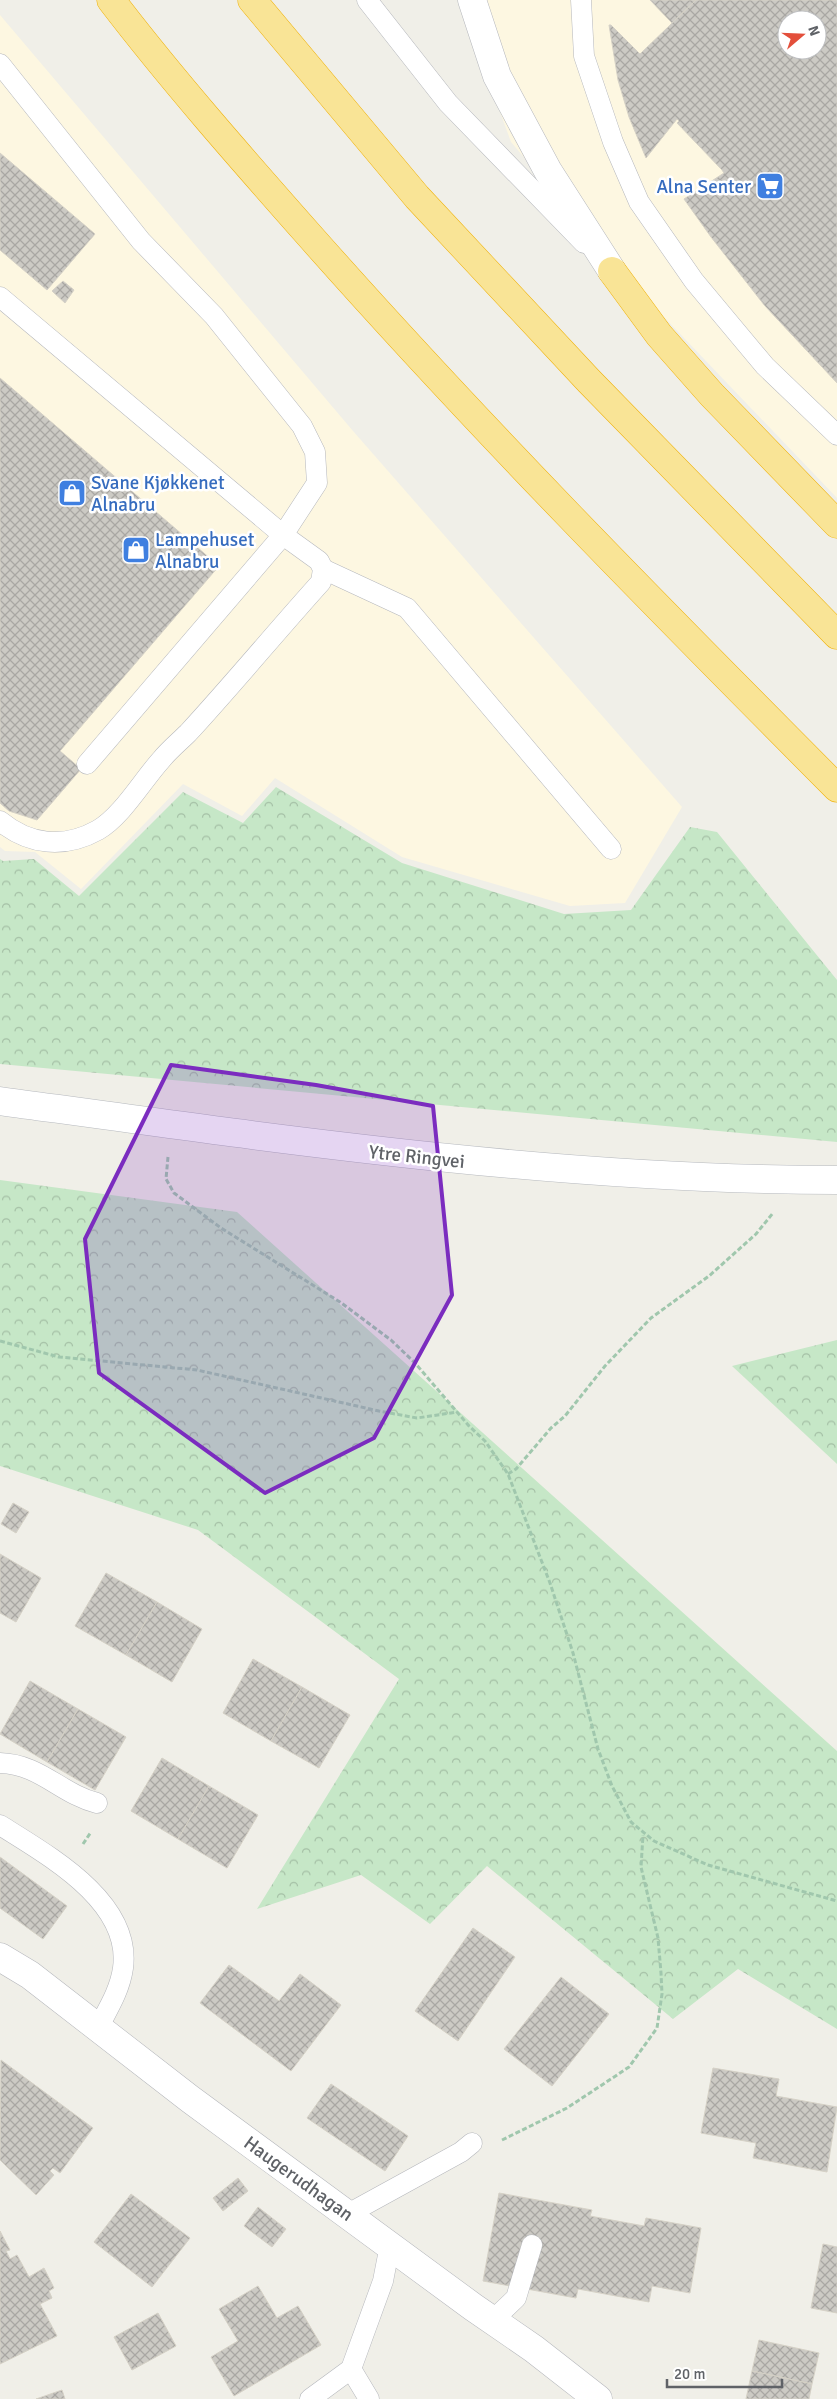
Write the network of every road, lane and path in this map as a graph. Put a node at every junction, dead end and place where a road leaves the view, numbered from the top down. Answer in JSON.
{"nodes":[{"id":1,"x":112,"y":0,"type":"edge"},
{"id":2,"x":252,"y":0,"type":"edge"},
{"id":3,"x":367,"y":0,"type":"edge"},
{"id":4,"x":472,"y":0,"type":"edge"},
{"id":5,"x":581,"y":0,"type":"edge"},
{"id":6,"x":0,"y":64,"type":"edge"},
{"id":7,"x":612,"y":271,"type":"junction"},
{"id":8,"x":0,"y":297,"type":"edge"},
{"id":9,"x":837,"y":435,"type":"edge"},
{"id":10,"x":837,"y":524,"type":"edge"},
{"id":11,"x":283,"y":535,"type":"junction"},
{"id":12,"x":323,"y":568,"type":"junction"},
{"id":13,"x":837,"y":635,"type":"edge"},
{"id":14,"x":87,"y":764,"type":"dead end"},
{"id":15,"x":837,"y":788,"type":"edge"},
{"id":16,"x":0,"y":820,"type":"edge"},
{"id":17,"x":611,"y":849,"type":"dead end"},
{"id":18,"x":0,"y":1101,"type":"edge"},
{"id":19,"x":168,"y":1153,"type":"dead end"},
{"id":20,"x":837,"y":1180,"type":"edge"},
{"id":21,"x":778,"y":1207,"type":"dead end"},
{"id":22,"x":0,"y":1341,"type":"edge"},
{"id":23,"x":457,"y":1412,"type":"junction"},
{"id":24,"x":508,"y":1474,"type":"junction"},
{"id":25,"x":0,"y":1763,"type":"edge"},
{"id":26,"x":97,"y":1804,"type":"dead end"},
{"id":27,"x":0,"y":1825,"type":"edge"},
{"id":28,"x":95,"y":1826,"type":"dead end"},
{"id":29,"x":643,"y":1834,"type":"junction"},
{"id":30,"x":81,"y":1848,"type":"dead end"},
{"id":31,"x":837,"y":1900,"type":"edge"},
{"id":32,"x":0,"y":1957,"type":"edge"},
{"id":33,"x":98,"y":2028,"type":"junction"},
{"id":34,"x":472,"y":2143,"type":"joint"},
{"id":35,"x":348,"y":2214,"type":"junction"},
{"id":36,"x":390,"y":2245,"type":"junction"},
{"id":37,"x":532,"y":2245,"type":"dead end"},
{"id":38,"x":492,"y":2321,"type":"junction"},
{"id":39,"x":351,"y":2369,"type":"junction"},
{"id":40,"x":310,"y":2399,"type":"edge"},
{"id":41,"x":369,"y":2399,"type":"edge"},
{"id":42,"x":598,"y":2399,"type":"edge"}],
"edges":[{"from":1,"to":15,"type":"highway"},
{"from":2,"to":13,"type":"highway"},
{"from":3,"to":7,"type":"lane"},
{"from":4,"to":7,"type":"street"},
{"from":5,"to":9,"type":"lane"},
{"from":6,"to":11,"type":"lane"},
{"from":7,"to":10,"type":"highway"},
{"from":8,"to":11,"type":"lane"},
{"from":11,"to":12,"type":"lane"},
{"from":11,"to":14,"type":"lane"},
{"from":12,"to":16,"type":"lane"},
{"from":12,"to":17,"type":"lane"},
{"from":18,"to":20,"type":"street","name":"Ytre Ringvei"},
{"from":19,"to":23,"type":"path"},
{"from":21,"to":24,"type":"path"},
{"from":22,"to":23,"type":"path"},
{"from":23,"to":24,"type":"path"},
{"from":24,"to":29,"type":"path"},
{"from":25,"to":26,"type":"lane"},
{"from":27,"to":33,"type":"lane"},
{"from":28,"to":30,"type":"path"},
{"from":29,"to":31,"type":"path"},
{"from":29,"to":34,"type":"path"},
{"from":32,"to":33,"type":"street","name":"Haugerudhagan"},
{"from":33,"to":35,"type":"street","name":"Haugerudhagan"},
{"from":34,"to":35,"type":"lane"},
{"from":35,"to":36,"type":"street","name":"Haugerudhagan"},
{"from":36,"to":38,"type":"street","name":"Haugerudhagan"},
{"from":36,"to":39,"type":"lane"},
{"from":37,"to":38,"type":"lane"},
{"from":38,"to":42,"type":"street","name":"Haugerudhagan"},
{"from":39,"to":40,"type":"lane"},
{"from":39,"to":41,"type":"lane"}]}
